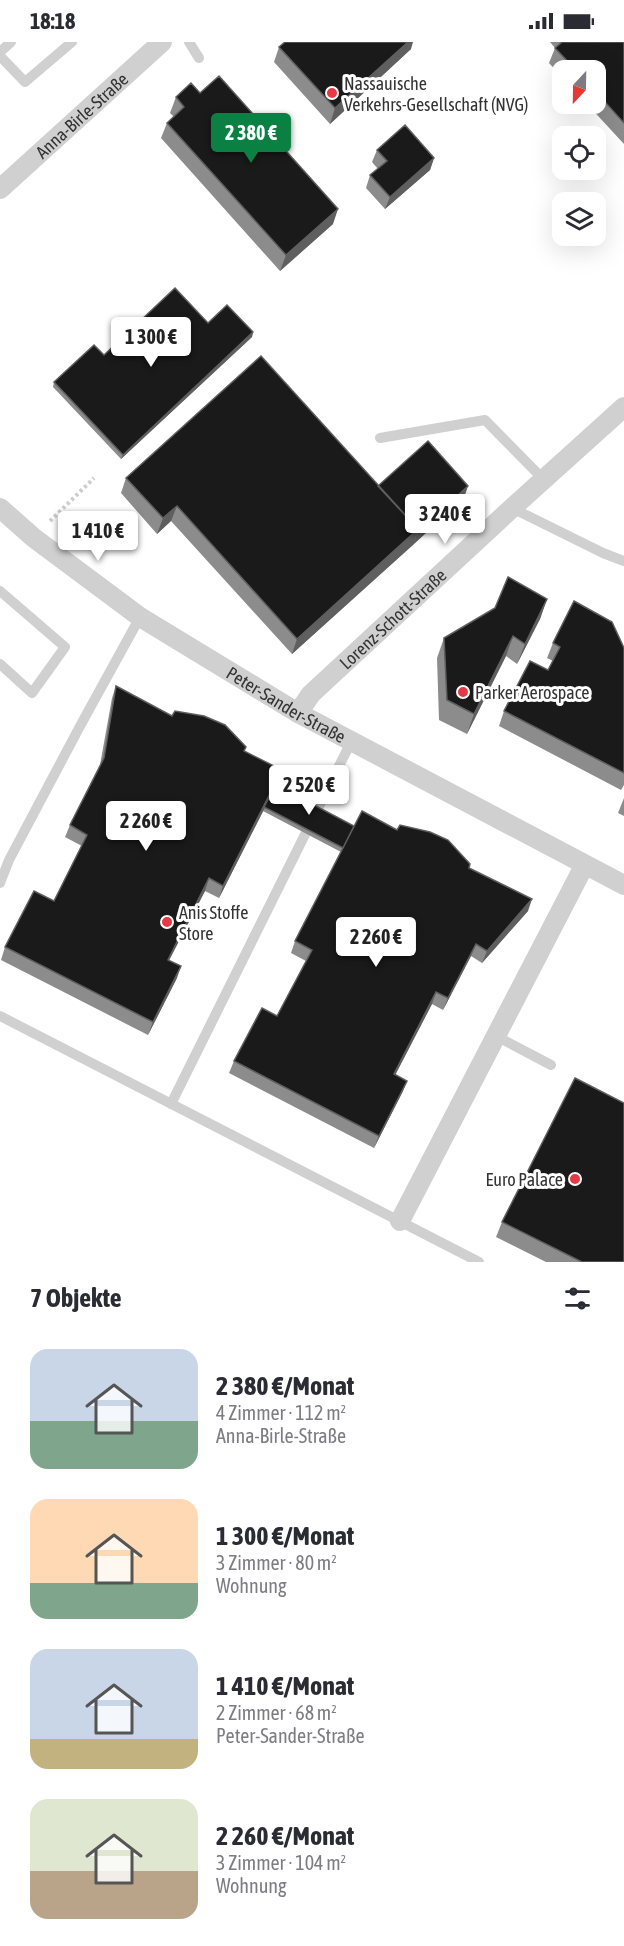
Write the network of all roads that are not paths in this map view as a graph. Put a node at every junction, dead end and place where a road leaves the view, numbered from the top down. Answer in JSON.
{"nodes":[{"id":1,"x":11,"y":42,"type":"edge"},
{"id":2,"x":72,"y":42,"type":"edge"},
{"id":3,"x":162,"y":42,"type":"edge"},
{"id":4,"x":189,"y":42,"type":"edge"},
{"id":5,"x":0,"y":54,"type":"edge"},
{"id":6,"x":199,"y":58,"type":"dead end"},
{"id":7,"x":0,"y":189,"type":"edge"},
{"id":8,"x":624,"y":407,"type":"edge"},
{"id":9,"x":380,"y":438,"type":"dead end"},
{"id":10,"x":544,"y":480,"type":"junction"},
{"id":11,"x":0,"y":508,"type":"edge"},
{"id":12,"x":512,"y":508,"type":"junction"},
{"id":13,"x":624,"y":561,"type":"edge"},
{"id":14,"x":0,"y":591,"type":"edge"},
{"id":15,"x":140,"y":617,"type":"junction"},
{"id":16,"x":0,"y":664,"type":"edge"},
{"id":17,"x":298,"y":713,"type":"junction"},
{"id":18,"x":351,"y":742,"type":"junction"},
{"id":19,"x":4,"y":858,"type":"edge"},
{"id":20,"x":584,"y":866,"type":"junction"},
{"id":21,"x":0,"y":883,"type":"edge"},
{"id":22,"x":624,"y":885,"type":"edge"},
{"id":23,"x":0,"y":1016,"type":"edge"},
{"id":24,"x":496,"y":1036,"type":"junction"},
{"id":25,"x":550,"y":1065,"type":"dead end"},
{"id":26,"x":171,"y":1104,"type":"junction"},
{"id":27,"x":400,"y":1221,"type":"junction"},
{"id":28,"x":479,"y":1262,"type":"edge"}],
"edges":[{"from":1,"to":5,"type":"lane"},
{"from":2,"to":5,"type":"lane"},
{"from":3,"to":7,"type":"street","name":"Anna-Birle-Straße"},
{"from":4,"to":6,"type":"lane"},
{"from":8,"to":10,"type":"street","name":"Lorenz-Schott-Straße"},
{"from":9,"to":10,"type":"lane"},
{"from":10,"to":12,"type":"street","name":"Lorenz-Schott-Straße"},
{"from":11,"to":15,"type":"street","name":"Peter-Sander-Straße"},
{"from":12,"to":13,"type":"lane"},
{"from":12,"to":17,"type":"street","name":"Lorenz-Schott-Straße"},
{"from":14,"to":16,"type":"lane"},
{"from":15,"to":17,"type":"street","name":"Peter-Sander-Straße"},
{"from":15,"to":19,"type":"lane"},
{"from":17,"to":18,"type":"street","name":"Peter-Sander-Straße"},
{"from":18,"to":20,"type":"street","name":"Peter-Sander-Straße"},
{"from":18,"to":26,"type":"lane"},
{"from":19,"to":21,"type":"lane"},
{"from":20,"to":22,"type":"street","name":"Peter-Sander-Straße"},
{"from":20,"to":24,"type":"street"},
{"from":23,"to":26,"type":"lane"},
{"from":24,"to":25,"type":"lane"},
{"from":24,"to":27,"type":"street"},
{"from":26,"to":27,"type":"lane"},
{"from":27,"to":28,"type":"lane"}]}
